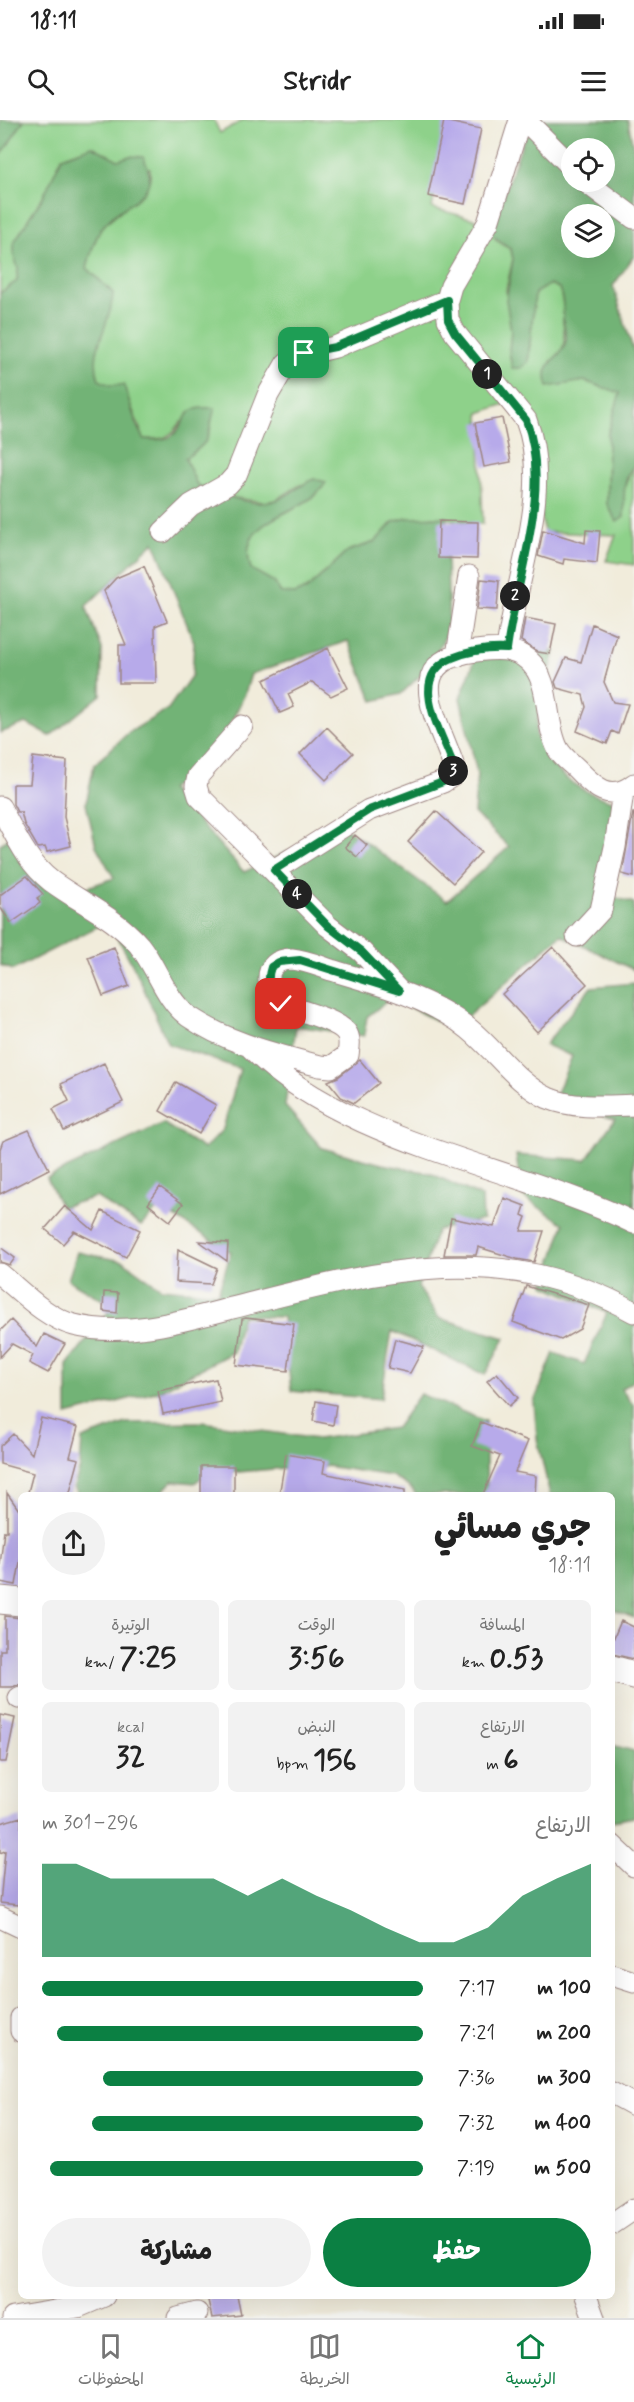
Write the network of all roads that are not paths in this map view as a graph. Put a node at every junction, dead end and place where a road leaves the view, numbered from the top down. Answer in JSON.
{"nodes":[{"id":1,"x":520,"y":120,"type":"edge"},
{"id":2,"x":525,"y":120,"type":"edge"},
{"id":3,"x":561,"y":157,"type":"edge"},
{"id":4,"x":599,"y":192,"type":"edge"},
{"id":5,"x":634,"y":218,"type":"edge"},
{"id":6,"x":447,"y":300,"type":"junction"},
{"id":7,"x":162,"y":532,"type":"dead end"},
{"id":8,"x":470,"y":576,"type":"dead end"},
{"id":9,"x":507,"y":649,"type":"junction"},
{"id":10,"x":457,"y":656,"type":"junction"},
{"id":11,"x":242,"y":726,"type":"dead end"},
{"id":12,"x":628,"y":788,"type":"edge"},
{"id":13,"x":0,"y":807,"type":"edge"},
{"id":14,"x":274,"y":870,"type":"junction"},
{"id":15,"x":577,"y":936,"type":"dead end"},
{"id":16,"x":399,"y":991,"type":"junction"},
{"id":17,"x":250,"y":1047,"type":"junction"},
{"id":18,"x":634,"y":1105,"type":"edge"},
{"id":19,"x":634,"y":1223,"type":"edge"},
{"id":20,"x":0,"y":1274,"type":"edge"},
{"id":21,"x":634,"y":1312,"type":"edge"},
{"id":22,"x":0,"y":1600,"type":"edge"},
{"id":23,"x":18,"y":1602,"type":"edge"},
{"id":24,"x":615,"y":1670,"type":"edge"},
{"id":25,"x":634,"y":1676,"type":"edge"},
{"id":26,"x":615,"y":1844,"type":"edge"},
{"id":27,"x":634,"y":1845,"type":"edge"},
{"id":28,"x":615,"y":1847,"type":"edge"},
{"id":29,"x":634,"y":1866,"type":"edge"},
{"id":30,"x":0,"y":1917,"type":"edge"},
{"id":31,"x":18,"y":1926,"type":"edge"},
{"id":32,"x":615,"y":1976,"type":"edge"},
{"id":33,"x":634,"y":1982,"type":"edge"},
{"id":34,"x":615,"y":2095,"type":"edge"},
{"id":35,"x":634,"y":2105,"type":"edge"},
{"id":36,"x":634,"y":2209,"type":"edge"},
{"id":37,"x":615,"y":2222,"type":"edge"},
{"id":38,"x":97,"y":2299,"type":"edge"},
{"id":39,"x":587,"y":2299,"type":"edge"},
{"id":40,"x":58,"y":2314,"type":"edge"},
{"id":41,"x":13,"y":2318,"type":"edge"},
{"id":42,"x":594,"y":2318,"type":"edge"}],
"edges":[{"from":1,"to":6,"type":"street"},
{"from":2,"to":3,"type":"street"},
{"from":4,"to":5,"type":"street"},
{"from":6,"to":7,"type":"street"},
{"from":6,"to":9,"type":"street"},
{"from":8,"to":10,"type":"street"},
{"from":9,"to":10,"type":"street"},
{"from":9,"to":12,"type":"street"},
{"from":10,"to":14,"type":"street"},
{"from":11,"to":14,"type":"street"},
{"from":12,"to":15,"type":"street"},
{"from":13,"to":17,"type":"street"},
{"from":14,"to":16,"type":"street"},
{"from":16,"to":17,"type":"street"},
{"from":16,"to":18,"type":"street"},
{"from":17,"to":19,"type":"street"},
{"from":20,"to":21,"type":"street"},
{"from":22,"to":23,"type":"main road"},
{"from":24,"to":25,"type":"main road"},
{"from":26,"to":27,"type":"street"},
{"from":28,"to":29,"type":"street"},
{"from":30,"to":31,"type":"street"},
{"from":32,"to":33,"type":"street"},
{"from":34,"to":35,"type":"street"},
{"from":36,"to":37,"type":"street"},
{"from":38,"to":40,"type":"street"},
{"from":39,"to":42,"type":"street"},
{"from":40,"to":41,"type":"street"}]}
